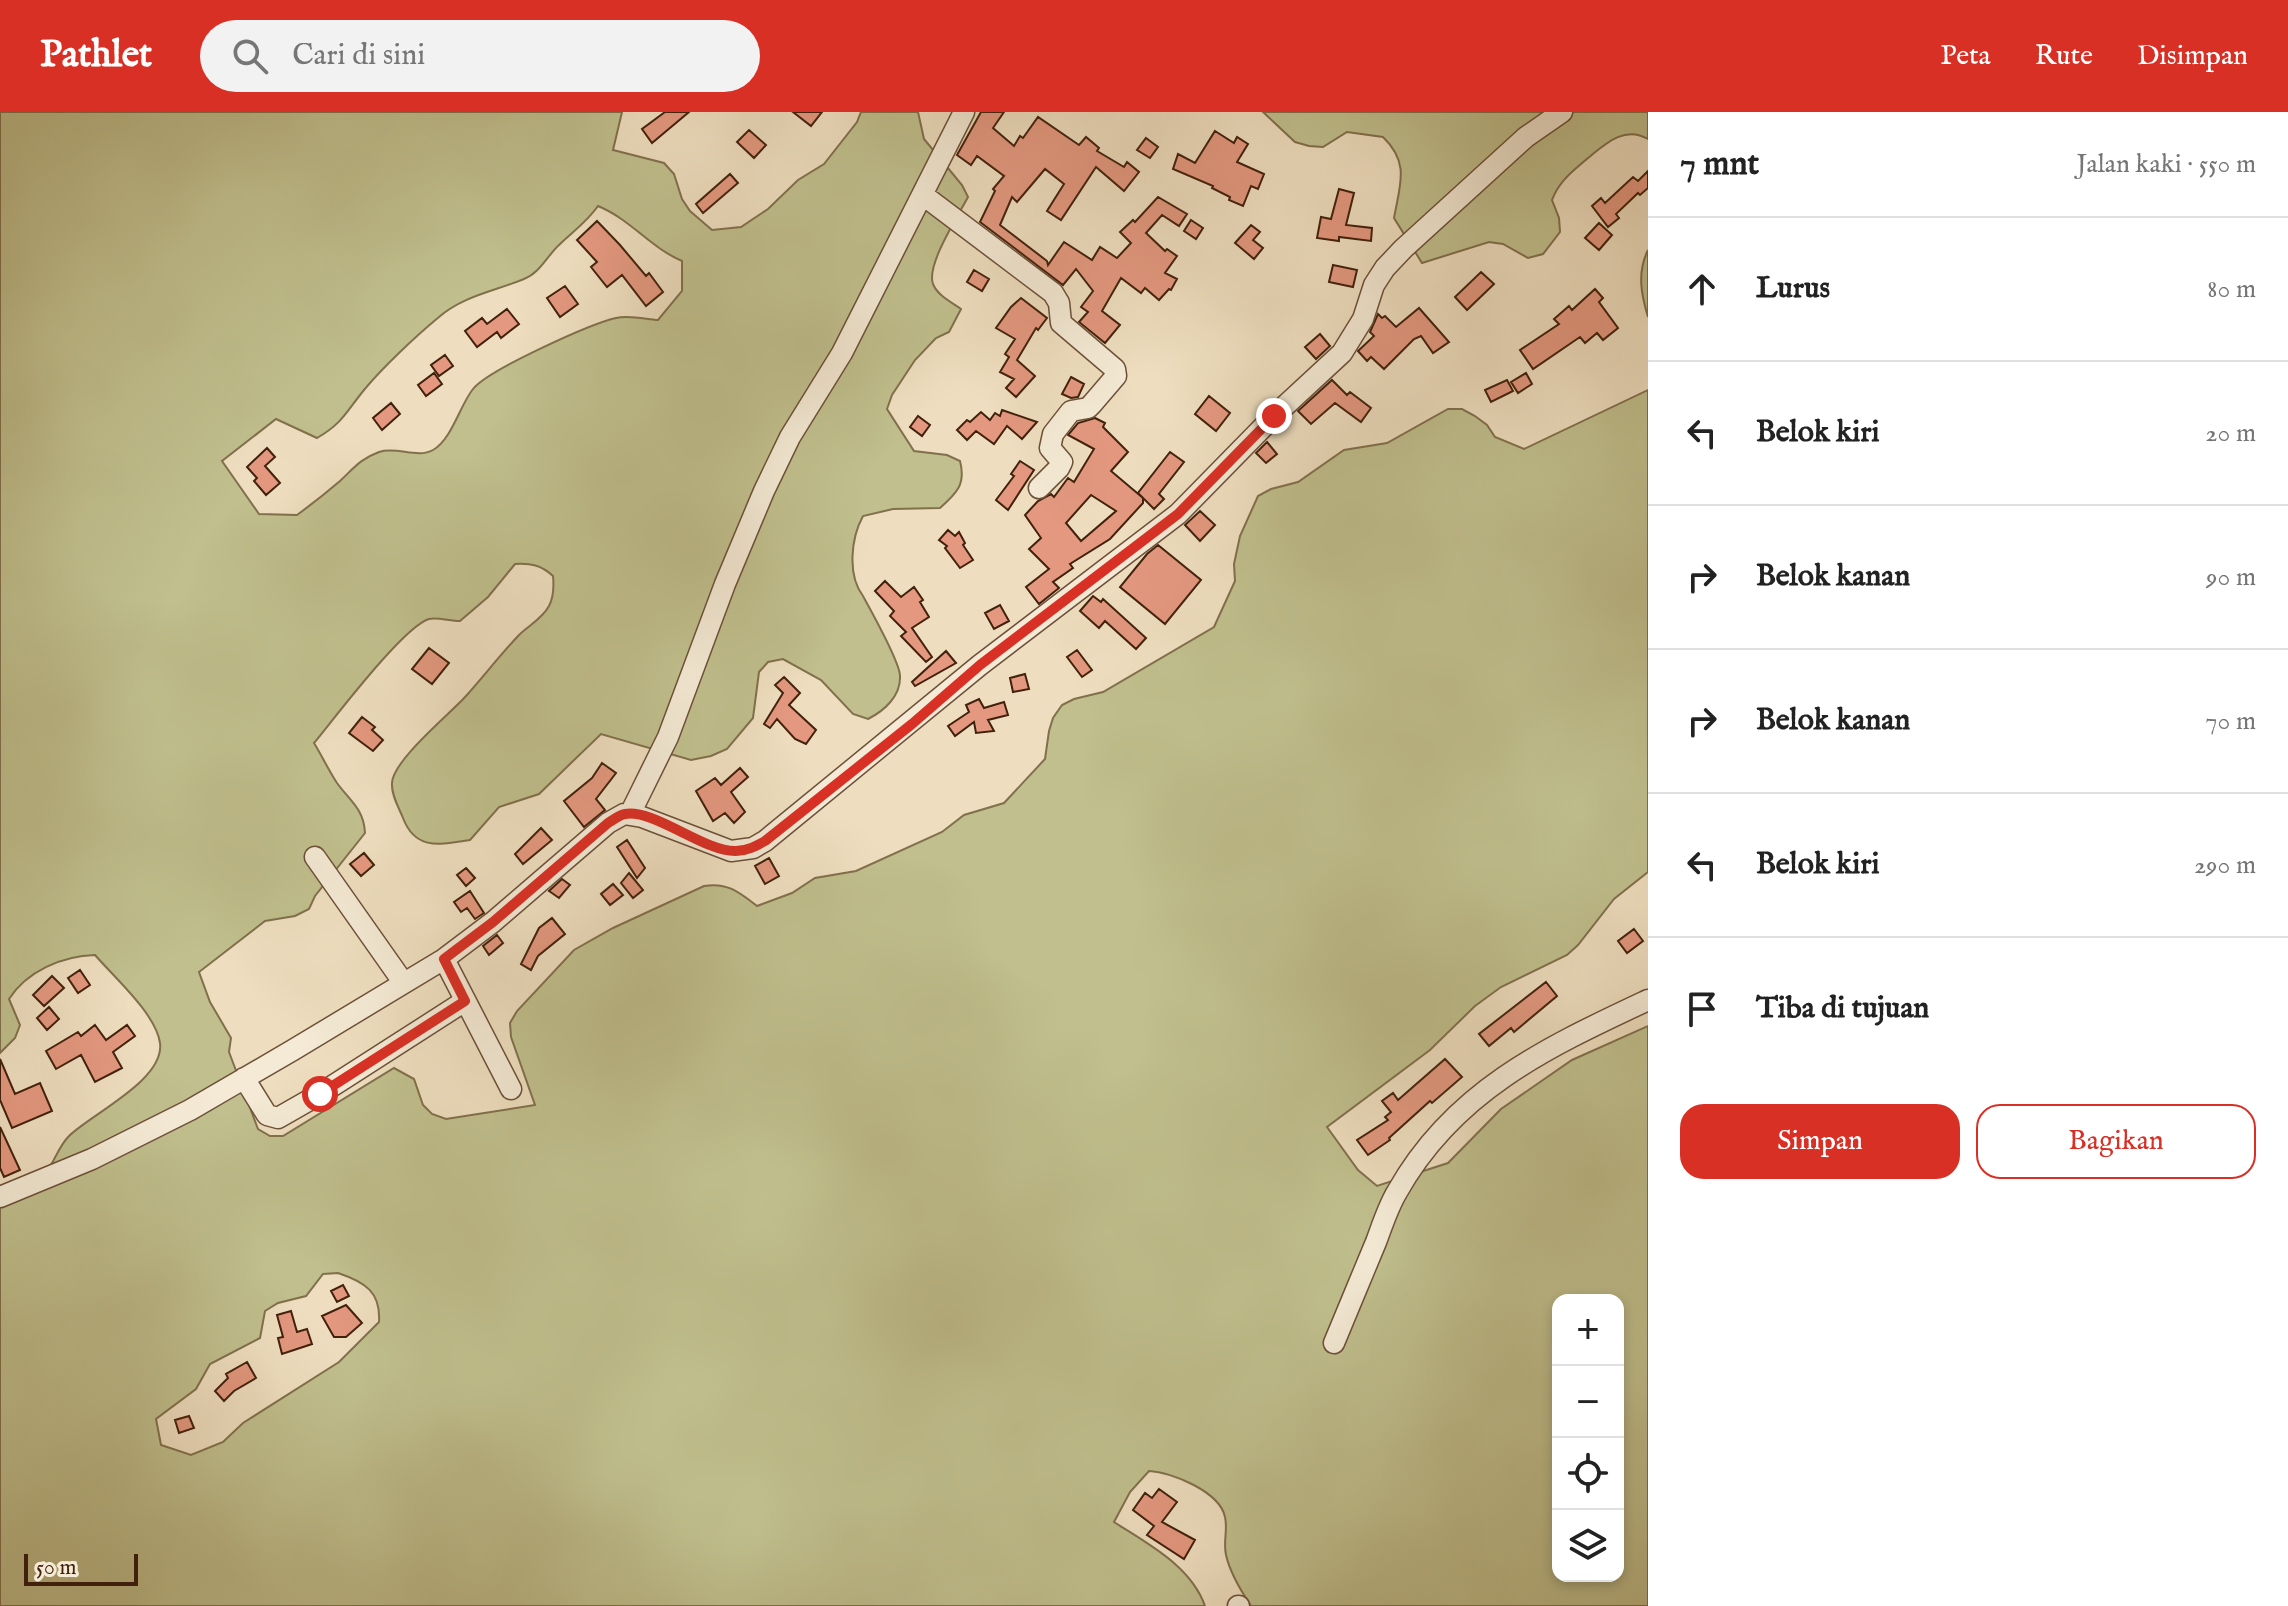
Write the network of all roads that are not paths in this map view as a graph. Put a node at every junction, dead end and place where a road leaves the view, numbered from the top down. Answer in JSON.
{"nodes":[{"id":1,"x":964,"y":112,"type":"edge"},
{"id":2,"x":1562,"y":112,"type":"edge"},
{"id":3,"x":923,"y":195,"type":"junction"},
{"id":4,"x":1039,"y":488,"type":"dead end"},
{"id":5,"x":630,"y":814,"type":"junction"},
{"id":6,"x":315,"y":857,"type":"dead end"},
{"id":7,"x":444,"y":959,"type":"junction"},
{"id":8,"x":403,"y":982,"type":"junction"},
{"id":9,"x":1648,"y":1000,"type":"edge"},
{"id":10,"x":465,"y":1001,"type":"junction"},
{"id":11,"x":244,"y":1078,"type":"junction"},
{"id":12,"x":511,"y":1089,"type":"dead end"},
{"id":13,"x":0,"y":1197,"type":"edge"},
{"id":14,"x":1334,"y":1343,"type":"dead end"}],
"edges":[{"from":1,"to":3,"type":"street"},
{"from":2,"to":5,"type":"street"},
{"from":3,"to":4,"type":"street"},
{"from":3,"to":5,"type":"street"},
{"from":5,"to":7,"type":"street"},
{"from":6,"to":8,"type":"street"},
{"from":7,"to":8,"type":"street"},
{"from":7,"to":10,"type":"street"},
{"from":8,"to":11,"type":"street"},
{"from":9,"to":14,"type":"street"},
{"from":10,"to":11,"type":"street"},
{"from":10,"to":12,"type":"street"},
{"from":11,"to":13,"type":"street"}]}
